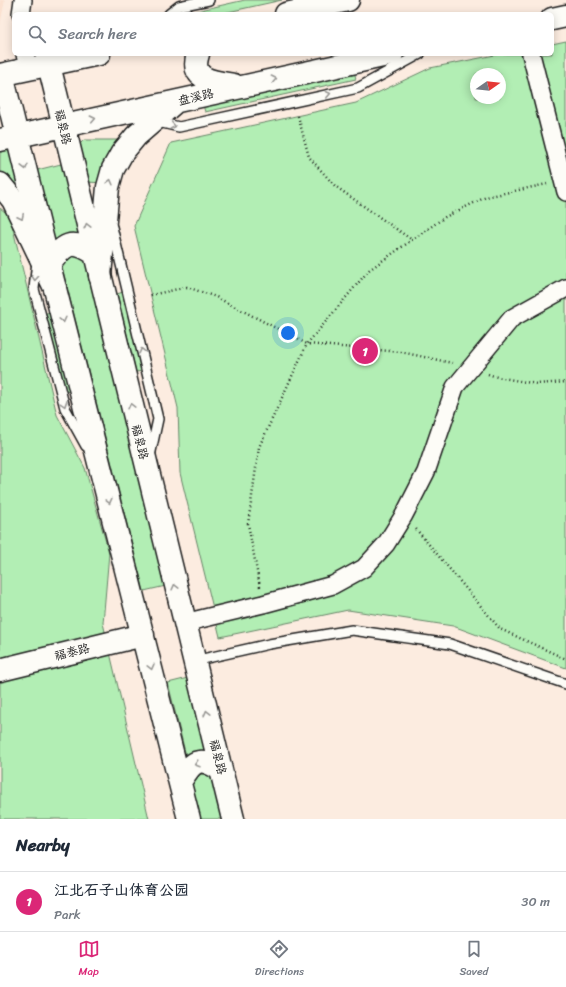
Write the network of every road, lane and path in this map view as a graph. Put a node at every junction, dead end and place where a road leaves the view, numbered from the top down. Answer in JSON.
{"nodes":[{"id":1,"x":23,"y":0,"type":"edge"},
{"id":2,"x":209,"y":0,"type":"edge"},
{"id":3,"x":348,"y":0,"type":"edge"},
{"id":4,"x":21,"y":12,"type":"edge"},
{"id":5,"x":172,"y":12,"type":"edge"},
{"id":6,"x":295,"y":12,"type":"edge"},
{"id":7,"x":566,"y":16,"type":"edge"},
{"id":8,"x":554,"y":19,"type":"edge"},
{"id":9,"x":85,"y":56,"type":"edge"},
{"id":10,"x":197,"y":56,"type":"edge"},
{"id":11,"x":383,"y":56,"type":"edge"},
{"id":12,"x":416,"y":56,"type":"edge"},
{"id":13,"x":532,"y":56,"type":"edge"},
{"id":14,"x":34,"y":63,"type":"edge"},
{"id":15,"x":1,"y":75,"type":"edge"},
{"id":16,"x":244,"y":86,"type":"junction"},
{"id":17,"x":176,"y":102,"type":"junction"},
{"id":18,"x":122,"y":113,"type":"junction"},
{"id":19,"x":298,"y":116,"type":"dead end"},
{"id":20,"x":153,"y":121,"type":"junction"},
{"id":21,"x":63,"y":126,"type":"junction"},
{"id":22,"x":9,"y":138,"type":"edge"},
{"id":23,"x":0,"y":184,"type":"edge"},
{"id":24,"x":564,"y":186,"type":"edge"},
{"id":25,"x":107,"y":206,"type":"junction"},
{"id":26,"x":412,"y":240,"type":"junction"},
{"id":27,"x":94,"y":253,"type":"junction"},
{"id":28,"x":43,"y":258,"type":"junction"},
{"id":29,"x":100,"y":276,"type":"junction"},
{"id":30,"x":566,"y":288,"type":"edge"},
{"id":31,"x":151,"y":295,"type":"dead end"},
{"id":32,"x":307,"y":344,"type":"junction"},
{"id":33,"x":471,"y":368,"type":"junction"},
{"id":34,"x":566,"y":382,"type":"edge"},
{"id":35,"x":147,"y":471,"type":"junction"},
{"id":36,"x":102,"y":474,"type":"junction"},
{"id":37,"x":404,"y":515,"type":"junction"},
{"id":38,"x":263,"y":604,"type":"junction"},
{"id":39,"x":184,"y":623,"type":"junction"},
{"id":40,"x":143,"y":635,"type":"junction"},
{"id":41,"x":566,"y":659,"type":"edge"},
{"id":42,"x":194,"y":661,"type":"junction"},
{"id":43,"x":0,"y":670,"type":"edge"},
{"id":44,"x":566,"y":684,"type":"edge"},
{"id":45,"x":221,"y":770,"type":"junction"},
{"id":46,"x":180,"y":782,"type":"junction"},
{"id":47,"x":189,"y":819,"type":"edge"},
{"id":48,"x":233,"y":819,"type":"edge"}],
"edges":[{"from":1,"to":4,"type":"street"},
{"from":2,"to":5,"type":"lane"},
{"from":3,"to":6,"type":"main road"},
{"from":7,"to":8,"type":"main road"},
{"from":9,"to":14,"type":"main road"},
{"from":10,"to":16,"type":"main road"},
{"from":16,"to":11,"type":"main road","name":"盘溪路","one_way":true},
{"from":20,"to":12,"type":"lane","one_way":true},
{"from":13,"to":24,"type":"street"},
{"from":14,"to":15,"type":"main road"},
{"from":14,"to":21,"type":"main road","name":"福泉路"},
{"from":15,"to":22,"type":"main road"},
{"from":16,"to":17,"type":"main road","name":"盘溪路"},
{"from":17,"to":18,"type":"main road","name":"盘溪路"},
{"from":17,"to":20,"type":"main road"},
{"from":18,"to":20,"type":"lane"},
{"from":21,"to":18,"type":"main road","name":"盘溪路","one_way":true},
{"from":19,"to":26,"type":"path"},
{"from":25,"to":20,"type":"main road","one_way":true},
{"from":21,"to":22,"type":"main road","name":"盘溪路"},
{"from":27,"to":21,"type":"main road","name":"福泉路","one_way":true},
{"from":22,"to":28,"type":"main road","one_way":true},
{"from":23,"to":28,"type":"main road","one_way":true},
{"from":24,"to":26,"type":"path"},
{"from":25,"to":29,"type":"main road"},
{"from":35,"to":25,"type":"lane","one_way":true},
{"from":26,"to":32,"type":"path"},
{"from":27,"to":28,"type":"main road"},
{"from":27,"to":29,"type":"main road","name":"福泉路"},
{"from":28,"to":36,"type":"main road","one_way":true},
{"from":28,"to":36,"type":"lane","one_way":true},
{"from":35,"to":29,"type":"main road","name":"福泉路","one_way":true},
{"from":30,"to":33,"type":"street"},
{"from":31,"to":32,"type":"path"},
{"from":32,"to":33,"type":"path"},
{"from":32,"to":38,"type":"path"},
{"from":33,"to":34,"type":"path"},
{"from":33,"to":37,"type":"street"},
{"from":39,"to":35,"type":"main road","name":"福泉路","one_way":true},
{"from":36,"to":40,"type":"main road","one_way":true},
{"from":37,"to":38,"type":"street"},
{"from":37,"to":41,"type":"path"},
{"from":38,"to":39,"type":"street"},
{"from":39,"to":42,"type":"main road","name":"福泉路"},
{"from":40,"to":43,"type":"main road","name":"福泰路"},
{"from":40,"to":46,"type":"main road","one_way":true},
{"from":42,"to":44,"type":"lane"},
{"from":45,"to":42,"type":"main road","name":"福泉路","one_way":true},
{"from":45,"to":46,"type":"main road","one_way":true},
{"from":45,"to":48,"type":"main road","name":"福泉路"},
{"from":46,"to":47,"type":"main road"}]}
